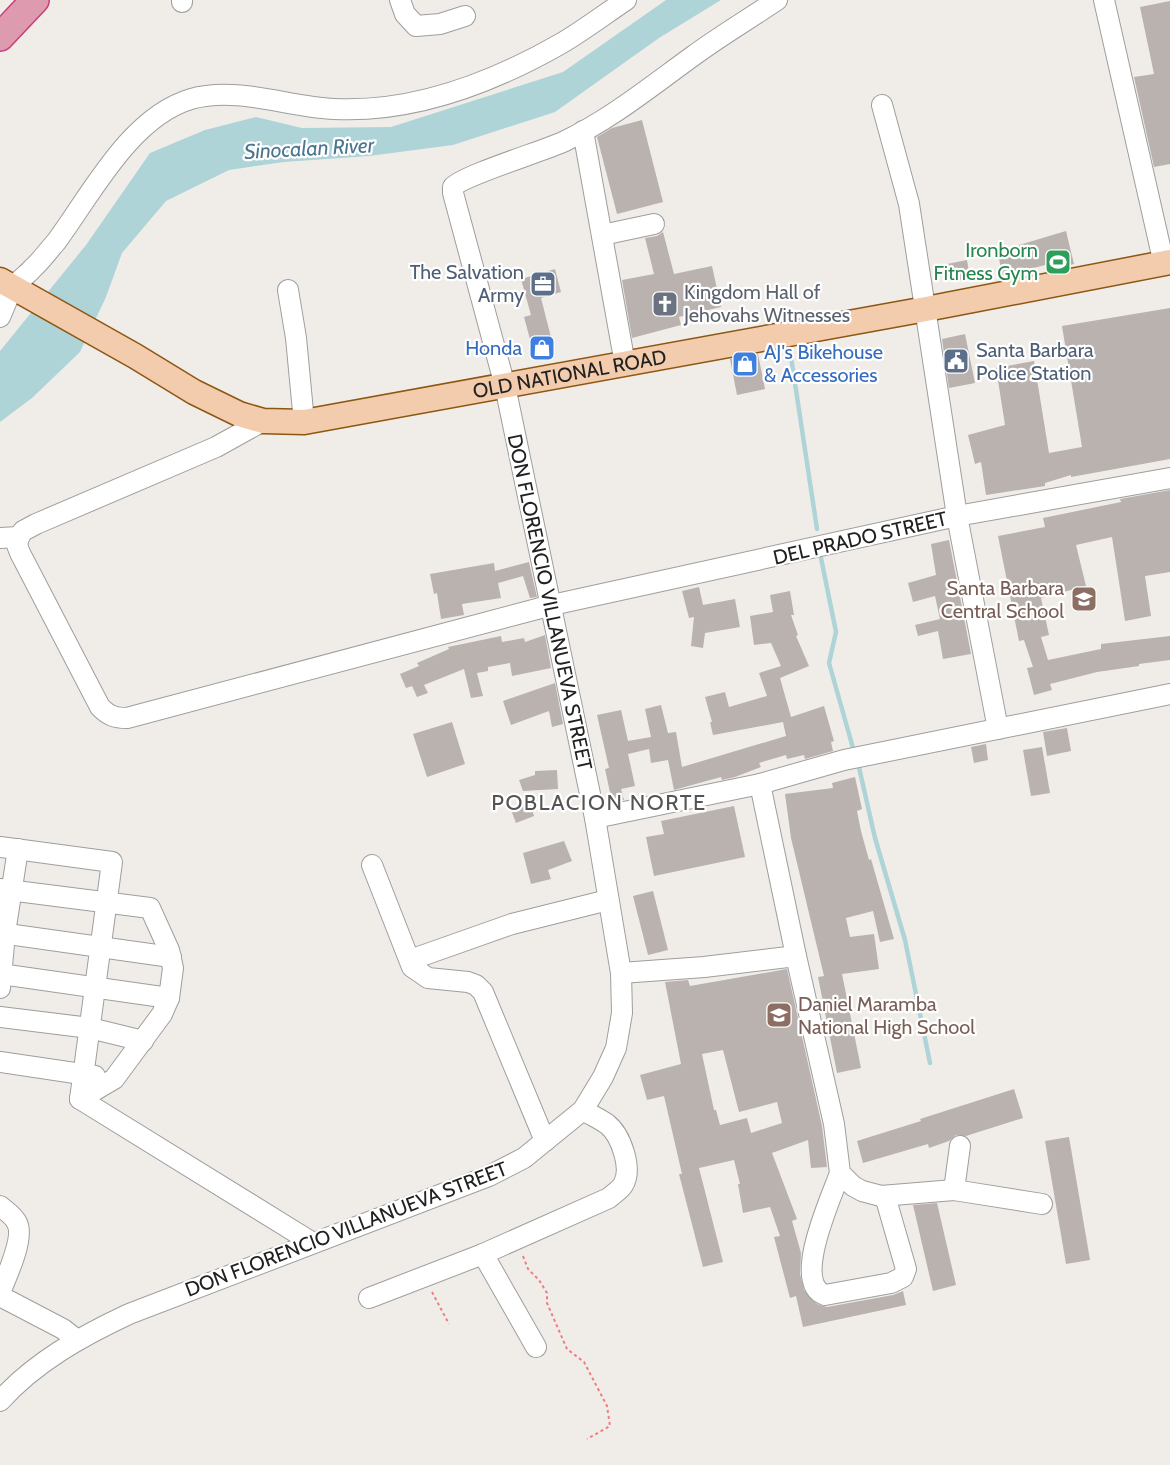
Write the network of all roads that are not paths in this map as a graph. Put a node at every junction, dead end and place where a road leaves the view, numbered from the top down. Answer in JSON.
{"nodes":[{"id":1,"x":35,"y":0,"type":"edge"},
{"id":2,"x":400,"y":0,"type":"edge"},
{"id":3,"x":626,"y":0,"type":"edge"},
{"id":4,"x":777,"y":0,"type":"edge"},
{"id":5,"x":1104,"y":0,"type":"edge"},
{"id":6,"x":465,"y":16,"type":"dead end"},
{"id":7,"x":0,"y":37,"type":"edge"},
{"id":8,"x":882,"y":105,"type":"dead end"},
{"id":9,"x":583,"y":131,"type":"junction"},
{"id":10,"x":654,"y":224,"type":"dead end"},
{"id":11,"x":602,"y":235,"type":"junction"},
{"id":12,"x":1167,"y":263,"type":"edge"},
{"id":13,"x":12,"y":286,"type":"edge"},
{"id":14,"x":288,"y":290,"type":"dead end"},
{"id":15,"x":926,"y":309,"type":"junction"},
{"id":16,"x":0,"y":317,"type":"edge"},
{"id":17,"x":625,"y":364,"type":"junction"},
{"id":18,"x":505,"y":386,"type":"junction"},
{"id":19,"x":263,"y":421,"type":"junction"},
{"id":20,"x":304,"y":422,"type":"junction"},
{"id":21,"x":1170,"y":478,"type":"edge"},
{"id":22,"x":957,"y":516,"type":"junction"},
{"id":23,"x":9,"y":537,"type":"edge"},
{"id":24,"x":552,"y":605,"type":"junction"},
{"id":25,"x":1170,"y":693,"type":"edge"},
{"id":26,"x":998,"y":729,"type":"junction"},
{"id":27,"x":760,"y":784,"type":"junction"},
{"id":28,"x":595,"y":818,"type":"junction"},
{"id":29,"x":9,"y":848,"type":"edge"},
{"id":30,"x":372,"y":865,"type":"dead end"},
{"id":31,"x":6,"y":890,"type":"edge"},
{"id":32,"x":608,"y":900,"type":"junction"},
{"id":33,"x":106,"y":902,"type":"junction"},
{"id":34,"x":3,"y":933,"type":"edge"},
{"id":35,"x":100,"y":947,"type":"junction"},
{"id":36,"x":796,"y":956,"type":"junction"},
{"id":37,"x":171,"y":957,"type":"junction"},
{"id":38,"x":410,"y":960,"type":"junction"},
{"id":39,"x":621,"y":974,"type":"junction"},
{"id":40,"x":1,"y":979,"type":"edge"},
{"id":41,"x":95,"y":986,"type":"junction"},
{"id":42,"x":169,"y":998,"type":"junction"},
{"id":43,"x":0,"y":1017,"type":"edge"},
{"id":44,"x":90,"y":1028,"type":"junction"},
{"id":45,"x":143,"y":1041,"type":"junction"},
{"id":46,"x":0,"y":1062,"type":"edge"},
{"id":47,"x":84,"y":1074,"type":"junction"},
{"id":48,"x":114,"y":1079,"type":"junction"},
{"id":49,"x":80,"y":1099,"type":"junction"},
{"id":50,"x":583,"y":1110,"type":"junction"},
{"id":51,"x":545,"y":1142,"type":"junction"},
{"id":52,"x":960,"y":1146,"type":"dead end"},
{"id":53,"x":840,"y":1173,"type":"junction"},
{"id":54,"x":954,"y":1190,"type":"junction"},
{"id":55,"x":885,"y":1196,"type":"junction"},
{"id":56,"x":1042,"y":1204,"type":"dead end"},
{"id":57,"x":0,"y":1206,"type":"edge"},
{"id":58,"x":313,"y":1243,"type":"junction"},
{"id":59,"x":483,"y":1254,"type":"junction"},
{"id":60,"x":0,"y":1294,"type":"edge"},
{"id":61,"x":369,"y":1298,"type":"dead end"},
{"id":62,"x":77,"y":1340,"type":"junction"},
{"id":63,"x":536,"y":1347,"type":"dead end"},
{"id":64,"x":0,"y":1401,"type":"edge"}],
"edges":[{"from":1,"to":7,"type":"highway"},
{"from":2,"to":6,"type":"street"},
{"from":3,"to":13,"type":"street"},
{"from":4,"to":9,"type":"street"},
{"from":5,"to":12,"type":"street"},
{"from":8,"to":15,"type":"street"},
{"from":9,"to":11,"type":"street"},
{"from":9,"to":18,"type":"street","name":"DON FLORENCIO VILLANUEVA STREET"},
{"from":10,"to":11,"type":"street"},
{"from":11,"to":17,"type":"street"},
{"from":12,"to":15,"type":"main road","name":"OLD NATIONAL ROAD"},
{"from":13,"to":16,"type":"street"},
{"from":13,"to":19,"type":"main road","name":"OLD NATIONAL ROAD"},
{"from":14,"to":20,"type":"street"},
{"from":15,"to":17,"type":"main road","name":"OLD NATIONAL ROAD"},
{"from":15,"to":22,"type":"street"},
{"from":17,"to":18,"type":"main road","name":"OLD NATIONAL ROAD"},
{"from":18,"to":20,"type":"main road","name":"OLD NATIONAL ROAD"},
{"from":18,"to":24,"type":"street","name":"DON FLORENCIO VILLANUEVA STREET"},
{"from":19,"to":20,"type":"main road","name":"OLD NATIONAL ROAD"},
{"from":19,"to":23,"type":"street"},
{"from":21,"to":22,"type":"street","name":"DEL PRADO STREET"},
{"from":22,"to":24,"type":"street","name":"DEL PRADO STREET"},
{"from":22,"to":26,"type":"street"},
{"from":23,"to":24,"type":"street","name":"DEL PRADO STREET"},
{"from":24,"to":28,"type":"street","name":"DON FLORENCIO VILLANUEVA STREET"},
{"from":25,"to":26,"type":"street"},
{"from":26,"to":27,"type":"street"},
{"from":27,"to":28,"type":"street"},
{"from":27,"to":36,"type":"street"},
{"from":28,"to":32,"type":"street","name":"DON FLORENCIO VILLANUEVA STREET"},
{"from":29,"to":31,"type":"street"},
{"from":29,"to":33,"type":"street"},
{"from":30,"to":38,"type":"street"},
{"from":31,"to":33,"type":"street"},
{"from":31,"to":34,"type":"street"},
{"from":32,"to":38,"type":"street"},
{"from":32,"to":39,"type":"street","name":"DON FLORENCIO VILLANUEVA STREET"},
{"from":33,"to":35,"type":"street"},
{"from":33,"to":37,"type":"street"},
{"from":34,"to":35,"type":"street"},
{"from":34,"to":40,"type":"street"},
{"from":35,"to":37,"type":"street"},
{"from":35,"to":41,"type":"street"},
{"from":36,"to":39,"type":"street"},
{"from":36,"to":53,"type":"street"},
{"from":37,"to":42,"type":"street"},
{"from":38,"to":51,"type":"street"},
{"from":39,"to":50,"type":"street","name":"DON FLORENCIO VILLANUEVA STREET"},
{"from":40,"to":41,"type":"street"},
{"from":41,"to":42,"type":"street"},
{"from":41,"to":44,"type":"street"},
{"from":42,"to":45,"type":"street"},
{"from":43,"to":44,"type":"street"},
{"from":44,"to":45,"type":"street"},
{"from":44,"to":47,"type":"street"},
{"from":45,"to":48,"type":"street"},
{"from":46,"to":47,"type":"street"},
{"from":47,"to":48,"type":"street"},
{"from":47,"to":49,"type":"street"},
{"from":48,"to":49,"type":"street"},
{"from":49,"to":58,"type":"street"},
{"from":50,"to":51,"type":"street","name":"DON FLORENCIO VILLANUEVA STREET"},
{"from":50,"to":59,"type":"street"},
{"from":51,"to":58,"type":"street","name":"DON FLORENCIO VILLANUEVA STREET"},
{"from":52,"to":54,"type":"street"},
{"from":53,"to":55,"type":"street"},
{"from":53,"to":55,"type":"street"},
{"from":54,"to":55,"type":"street"},
{"from":54,"to":56,"type":"street"},
{"from":57,"to":60,"type":"street"},
{"from":58,"to":62,"type":"street","name":"DON FLORENCIO VILLANUEVA STREET"},
{"from":59,"to":61,"type":"street"},
{"from":59,"to":63,"type":"street"},
{"from":60,"to":62,"type":"street"},
{"from":62,"to":64,"type":"street","name":"DON FLORENCIO VILLANUEVA STREET"}]}
